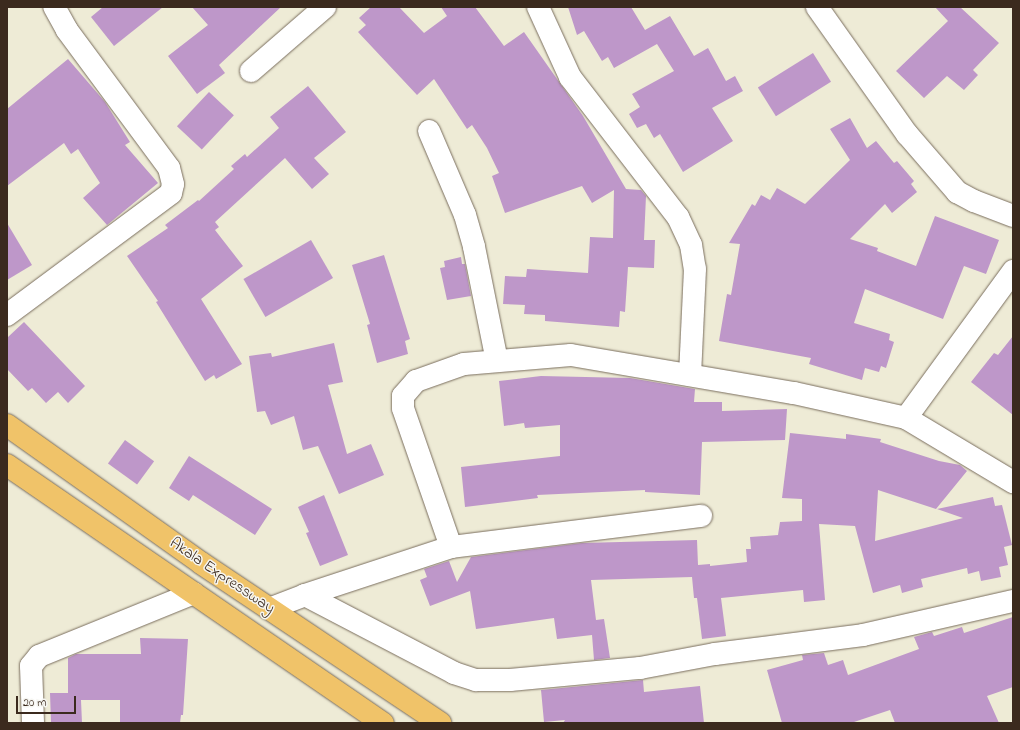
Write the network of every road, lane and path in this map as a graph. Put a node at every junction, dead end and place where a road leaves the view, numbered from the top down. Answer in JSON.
{"nodes":[{"id":1,"x":54,"y":7,"type":"edge"},
{"id":2,"x":538,"y":7,"type":"edge"},
{"id":3,"x":817,"y":7,"type":"edge"},
{"id":4,"x":324,"y":8,"type":"edge"},
{"id":5,"x":251,"y":71,"type":"dead end"},
{"id":6,"x":428,"y":131,"type":"dead end"},
{"id":7,"x":1013,"y":216,"type":"edge"},
{"id":8,"x":1013,"y":271,"type":"edge"},
{"id":9,"x":7,"y":315,"type":"edge"},
{"id":10,"x":497,"y":361,"type":"junction"},
{"id":11,"x":690,"y":375,"type":"junction"},
{"id":12,"x":906,"y":418,"type":"junction"},
{"id":13,"x":7,"y":425,"type":"edge"},
{"id":14,"x":7,"y":465,"type":"edge"},
{"id":15,"x":1013,"y":482,"type":"edge"},
{"id":16,"x":701,"y":516,"type":"dead end"},
{"id":17,"x":451,"y":547,"type":"junction"},
{"id":18,"x":194,"y":593,"type":"junction"},
{"id":19,"x":305,"y":595,"type":"junction"},
{"id":20,"x":1013,"y":601,"type":"edge"},
{"id":21,"x":270,"y":609,"type":"junction"},
{"id":22,"x":33,"y":723,"type":"edge"},
{"id":23,"x":383,"y":723,"type":"edge"},
{"id":24,"x":440,"y":723,"type":"edge"}],
"edges":[{"from":1,"to":9,"type":"street"},
{"from":2,"to":11,"type":"street"},
{"from":3,"to":7,"type":"street"},
{"from":4,"to":5,"type":"street"},
{"from":6,"to":10,"type":"street"},
{"from":8,"to":12,"type":"street"},
{"from":10,"to":11,"type":"street"},
{"from":10,"to":17,"type":"street"},
{"from":11,"to":12,"type":"street"},
{"from":12,"to":15,"type":"street"},
{"from":13,"to":21,"type":"main road","name":"Akala Expressway"},
{"from":14,"to":18,"type":"main road","name":"Akala Expressway"},
{"from":16,"to":17,"type":"street"},
{"from":17,"to":19,"type":"street"},
{"from":18,"to":22,"type":"street"},
{"from":18,"to":23,"type":"main road","name":"Akala Expressway"},
{"from":19,"to":20,"type":"street"},
{"from":19,"to":21,"type":"street"},
{"from":21,"to":24,"type":"main road","name":"Akala Expressway"}]}
